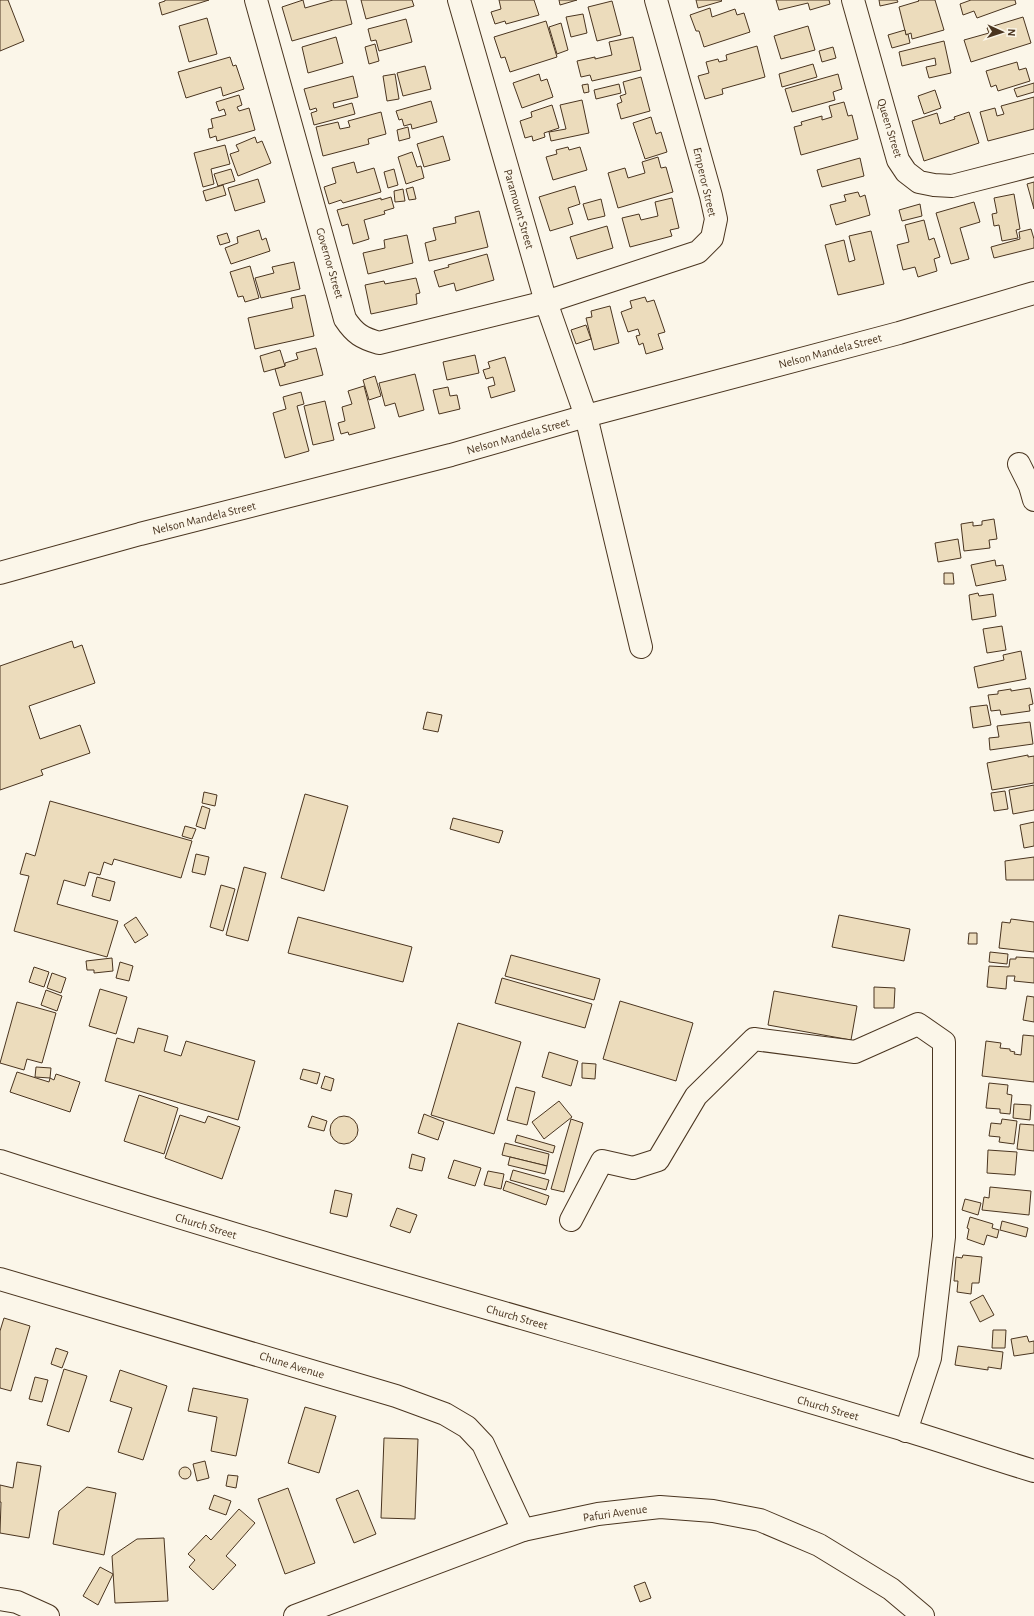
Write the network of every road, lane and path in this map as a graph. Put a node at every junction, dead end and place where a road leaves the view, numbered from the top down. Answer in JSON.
{"nodes":[{"id":1,"x":256,"y":0,"type":"edge"},
{"id":2,"x":459,"y":0,"type":"edge"},
{"id":3,"x":656,"y":0,"type":"edge"},
{"id":4,"x":853,"y":0,"type":"edge"},
{"id":5,"x":1034,"y":165,"type":"edge"},
{"id":6,"x":1034,"y":293,"type":"edge"},
{"id":7,"x":546,"y":302,"type":"junction"},
{"id":8,"x":586,"y":416,"type":"junction"},
{"id":9,"x":1019,"y":464,"type":"dead end"},
{"id":10,"x":1033,"y":490,"type":"edge"},
{"id":11,"x":0,"y":573,"type":"edge"},
{"id":12,"x":641,"y":647,"type":"dead end"},
{"id":13,"x":0,"y":1161,"type":"edge"},
{"id":14,"x":572,"y":1220,"type":"dead end"},
{"id":15,"x":0,"y":1279,"type":"edge"},
{"id":16,"x":906,"y":1431,"type":"junction"},
{"id":17,"x":1034,"y":1470,"type":"edge"},
{"id":18,"x":523,"y":1530,"type":"junction"},
{"id":19,"x":0,"y":1599,"type":"edge"},
{"id":20,"x":333,"y":1609,"type":"edge"},
{"id":21,"x":48,"y":1616,"type":"edge"},
{"id":22,"x":295,"y":1616,"type":"edge"},
{"id":23,"x":923,"y":1616,"type":"edge"}],
"edges":[{"from":1,"to":7,"type":"street","name":"Governor Street"},
{"from":2,"to":7,"type":"street","name":"Paramount Street"},
{"from":3,"to":7,"type":"street","name":"Emperor Street"},
{"from":4,"to":5,"type":"street","name":"Queen Street"},
{"from":6,"to":8,"type":"street","name":"Nelson Mandela Street"},
{"from":7,"to":8,"type":"street","name":"Paramount Street"},
{"from":8,"to":11,"type":"street","name":"Nelson Mandela Street"},
{"from":8,"to":12,"type":"street","name":"Paramount Street"},
{"from":9,"to":10,"type":"street"},
{"from":13,"to":16,"type":"street","name":"Church Street"},
{"from":14,"to":16,"type":"street"},
{"from":15,"to":18,"type":"street","name":"Chune Avenue"},
{"from":16,"to":17,"type":"street","name":"Church Street"},
{"from":18,"to":20,"type":"street","name":"Pafuri Avenue"},
{"from":18,"to":23,"type":"street","name":"Pafuri Avenue"},
{"from":19,"to":21,"type":"street"},
{"from":20,"to":22,"type":"street","name":"Pafuri Avenue"}]}
